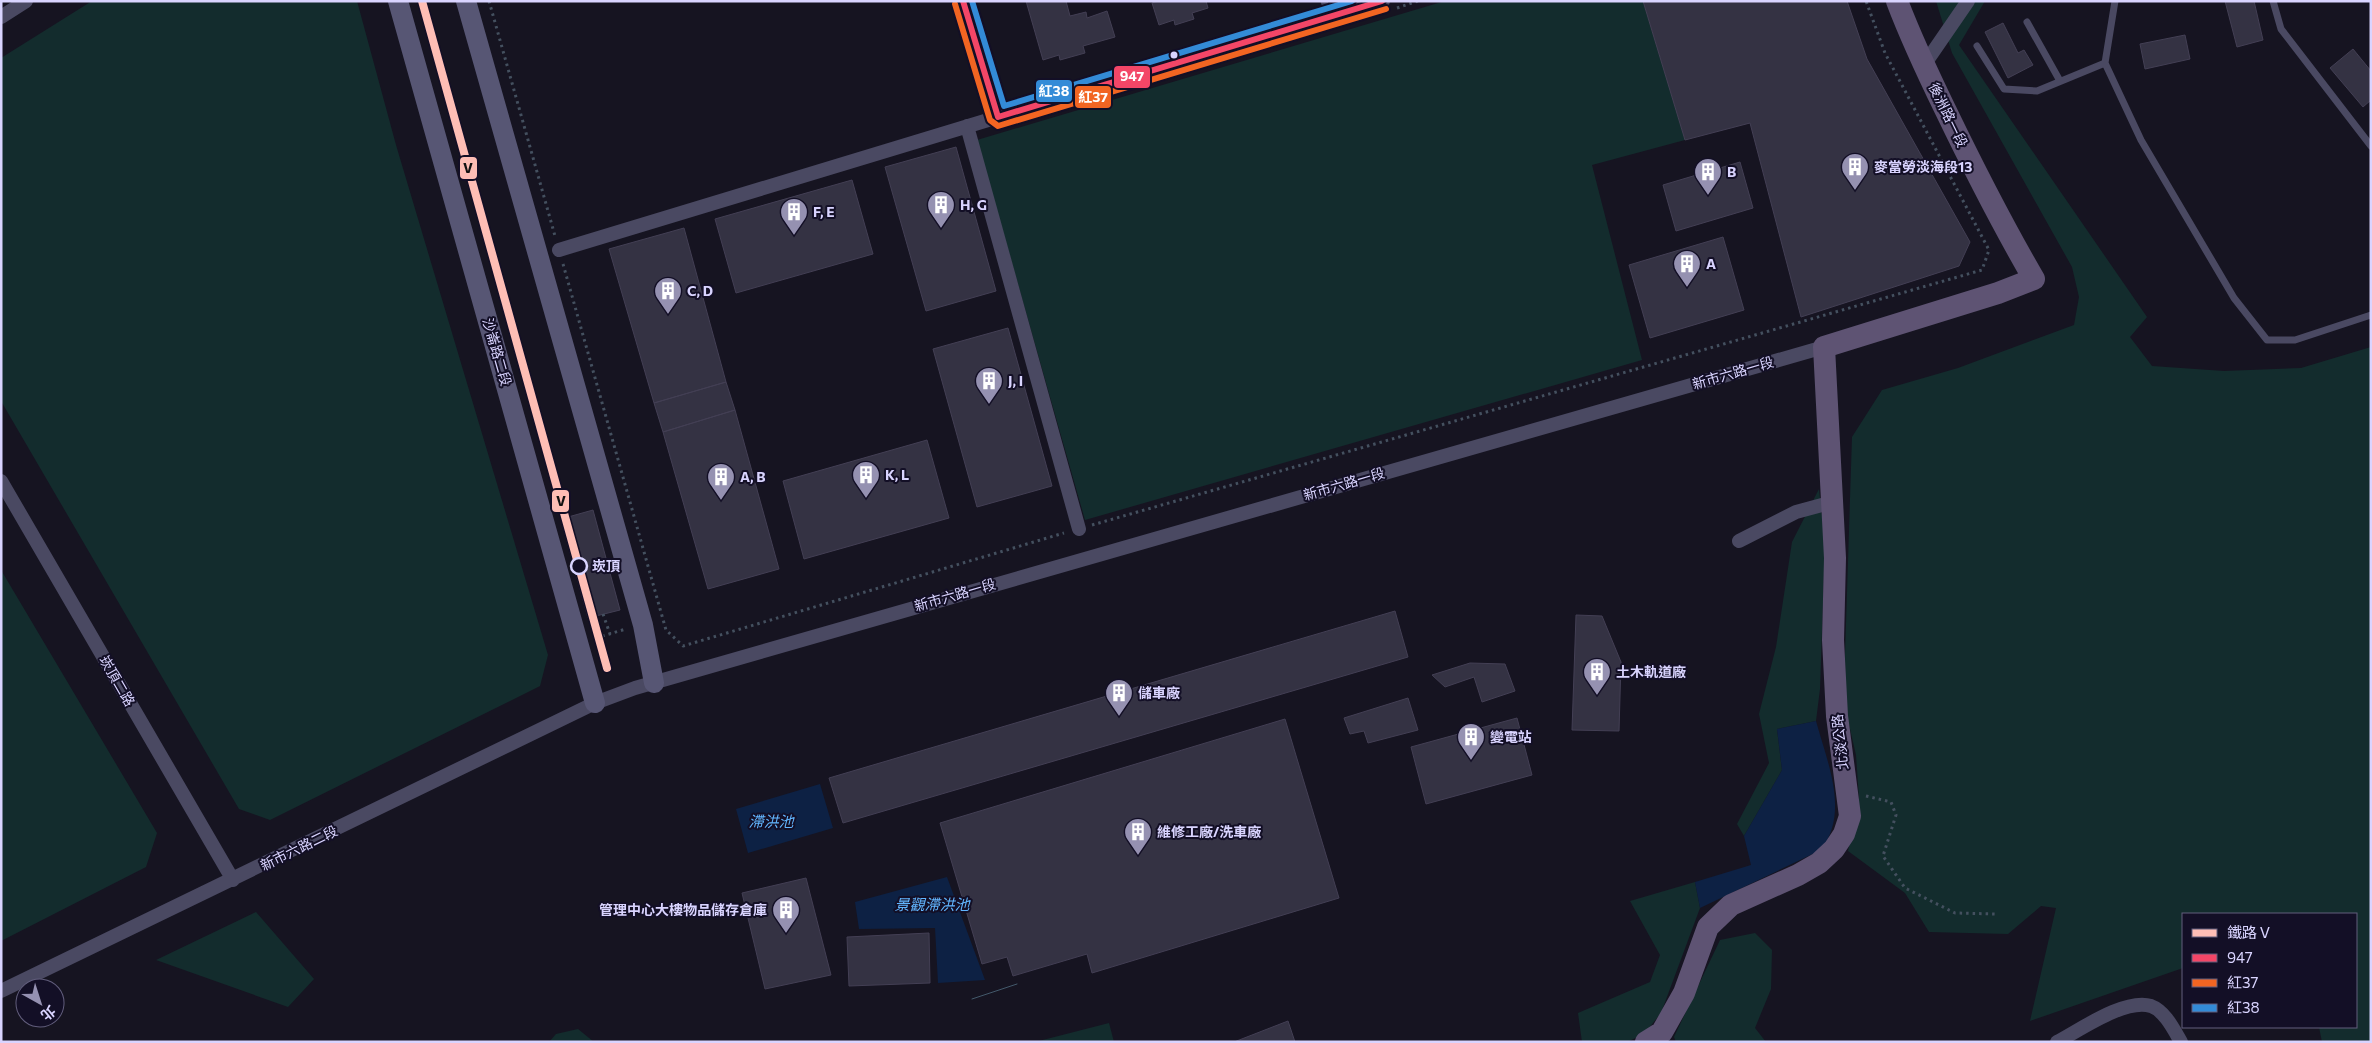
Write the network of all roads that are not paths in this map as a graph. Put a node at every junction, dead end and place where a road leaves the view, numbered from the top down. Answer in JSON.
{"nodes":[{"id":1,"x":26,"y":1,"type":"edge"},
{"id":2,"x":398,"y":1,"type":"edge"},
{"id":3,"x":466,"y":1,"type":"edge"},
{"id":4,"x":963,"y":1,"type":"edge"},
{"id":5,"x":1324,"y":1,"type":"edge"},
{"id":6,"x":1383,"y":1,"type":"edge"},
{"id":7,"x":1897,"y":1,"type":"edge"},
{"id":8,"x":1968,"y":1,"type":"edge"},
{"id":9,"x":2115,"y":1,"type":"edge"},
{"id":10,"x":2273,"y":1,"type":"edge"},
{"id":11,"x":1,"y":17,"type":"edge"},
{"id":12,"x":1330,"y":18,"type":"junction"},
{"id":13,"x":2027,"y":22,"type":"dead end"},
{"id":14,"x":1977,"y":46,"type":"dead end"},
{"id":15,"x":2105,"y":63,"type":"junction"},
{"id":16,"x":1924,"y":65,"type":"junction"},
{"id":17,"x":2060,"y":82,"type":"junction"},
{"id":18,"x":998,"y":117,"type":"junction"},
{"id":19,"x":967,"y":126,"type":"junction"},
{"id":20,"x":2371,"y":146,"type":"edge"},
{"id":21,"x":2004,"y":227,"type":"joint"},
{"id":22,"x":559,"y":250,"type":"road end"},
{"id":23,"x":2371,"y":315,"type":"edge"},
{"id":24,"x":1824,"y":347,"type":"junction"},
{"id":25,"x":1,"y":481,"type":"edge"},
{"id":26,"x":1833,"y":502,"type":"junction"},
{"id":27,"x":1079,"y":529,"type":"road end"},
{"id":28,"x":1739,"y":541,"type":"dead end"},
{"id":29,"x":654,"y":683,"type":"junction"},
{"id":30,"x":595,"y":702,"type":"junction"},
{"id":31,"x":233,"y":880,"type":"junction"},
{"id":32,"x":1,"y":991,"type":"edge"},
{"id":33,"x":1646,"y":1042,"type":"edge"},
{"id":34,"x":2057,"y":1042,"type":"edge"},
{"id":35,"x":2181,"y":1042,"type":"edge"}],
"edges":[{"from":1,"to":11,"type":"street"},
{"from":2,"to":30,"type":"street","name":"沙崙路二段"},
{"from":3,"to":29,"type":"street"},
{"from":4,"to":18,"type":"street"},
{"from":5,"to":12,"type":"lane"},
{"from":6,"to":12,"type":"street"},
{"from":7,"to":16,"type":"main road","name":"後洲路一段"},
{"from":8,"to":16,"type":"street"},
{"from":9,"to":15,"type":"lane"},
{"from":10,"to":20,"type":"lane"},
{"from":12,"to":18,"type":"street"},
{"from":13,"to":17,"type":"lane"},
{"from":14,"to":17,"type":"lane"},
{"from":15,"to":17,"type":"lane"},
{"from":15,"to":23,"type":"lane"},
{"from":16,"to":21,"type":"main road","name":"後洲路一段"},
{"from":18,"to":19,"type":"street"},
{"from":19,"to":22,"type":"street"},
{"from":19,"to":27,"type":"street"},
{"from":21,"to":24,"type":"main road","name":"新市六路一段"},
{"from":24,"to":26,"type":"main road","name":"北淡公路"},
{"from":24,"to":29,"type":"street","name":"新市六路一段"},
{"from":25,"to":31,"type":"street","name":"崁頂二路"},
{"from":26,"to":28,"type":"street"},
{"from":26,"to":33,"type":"main road","name":"北淡公路"},
{"from":29,"to":30,"type":"street","name":"新市六路一段"},
{"from":30,"to":31,"type":"street","name":"新市六路二段"},
{"from":31,"to":32,"type":"street","name":"新市六路二段"},
{"from":34,"to":35,"type":"street"}]}
